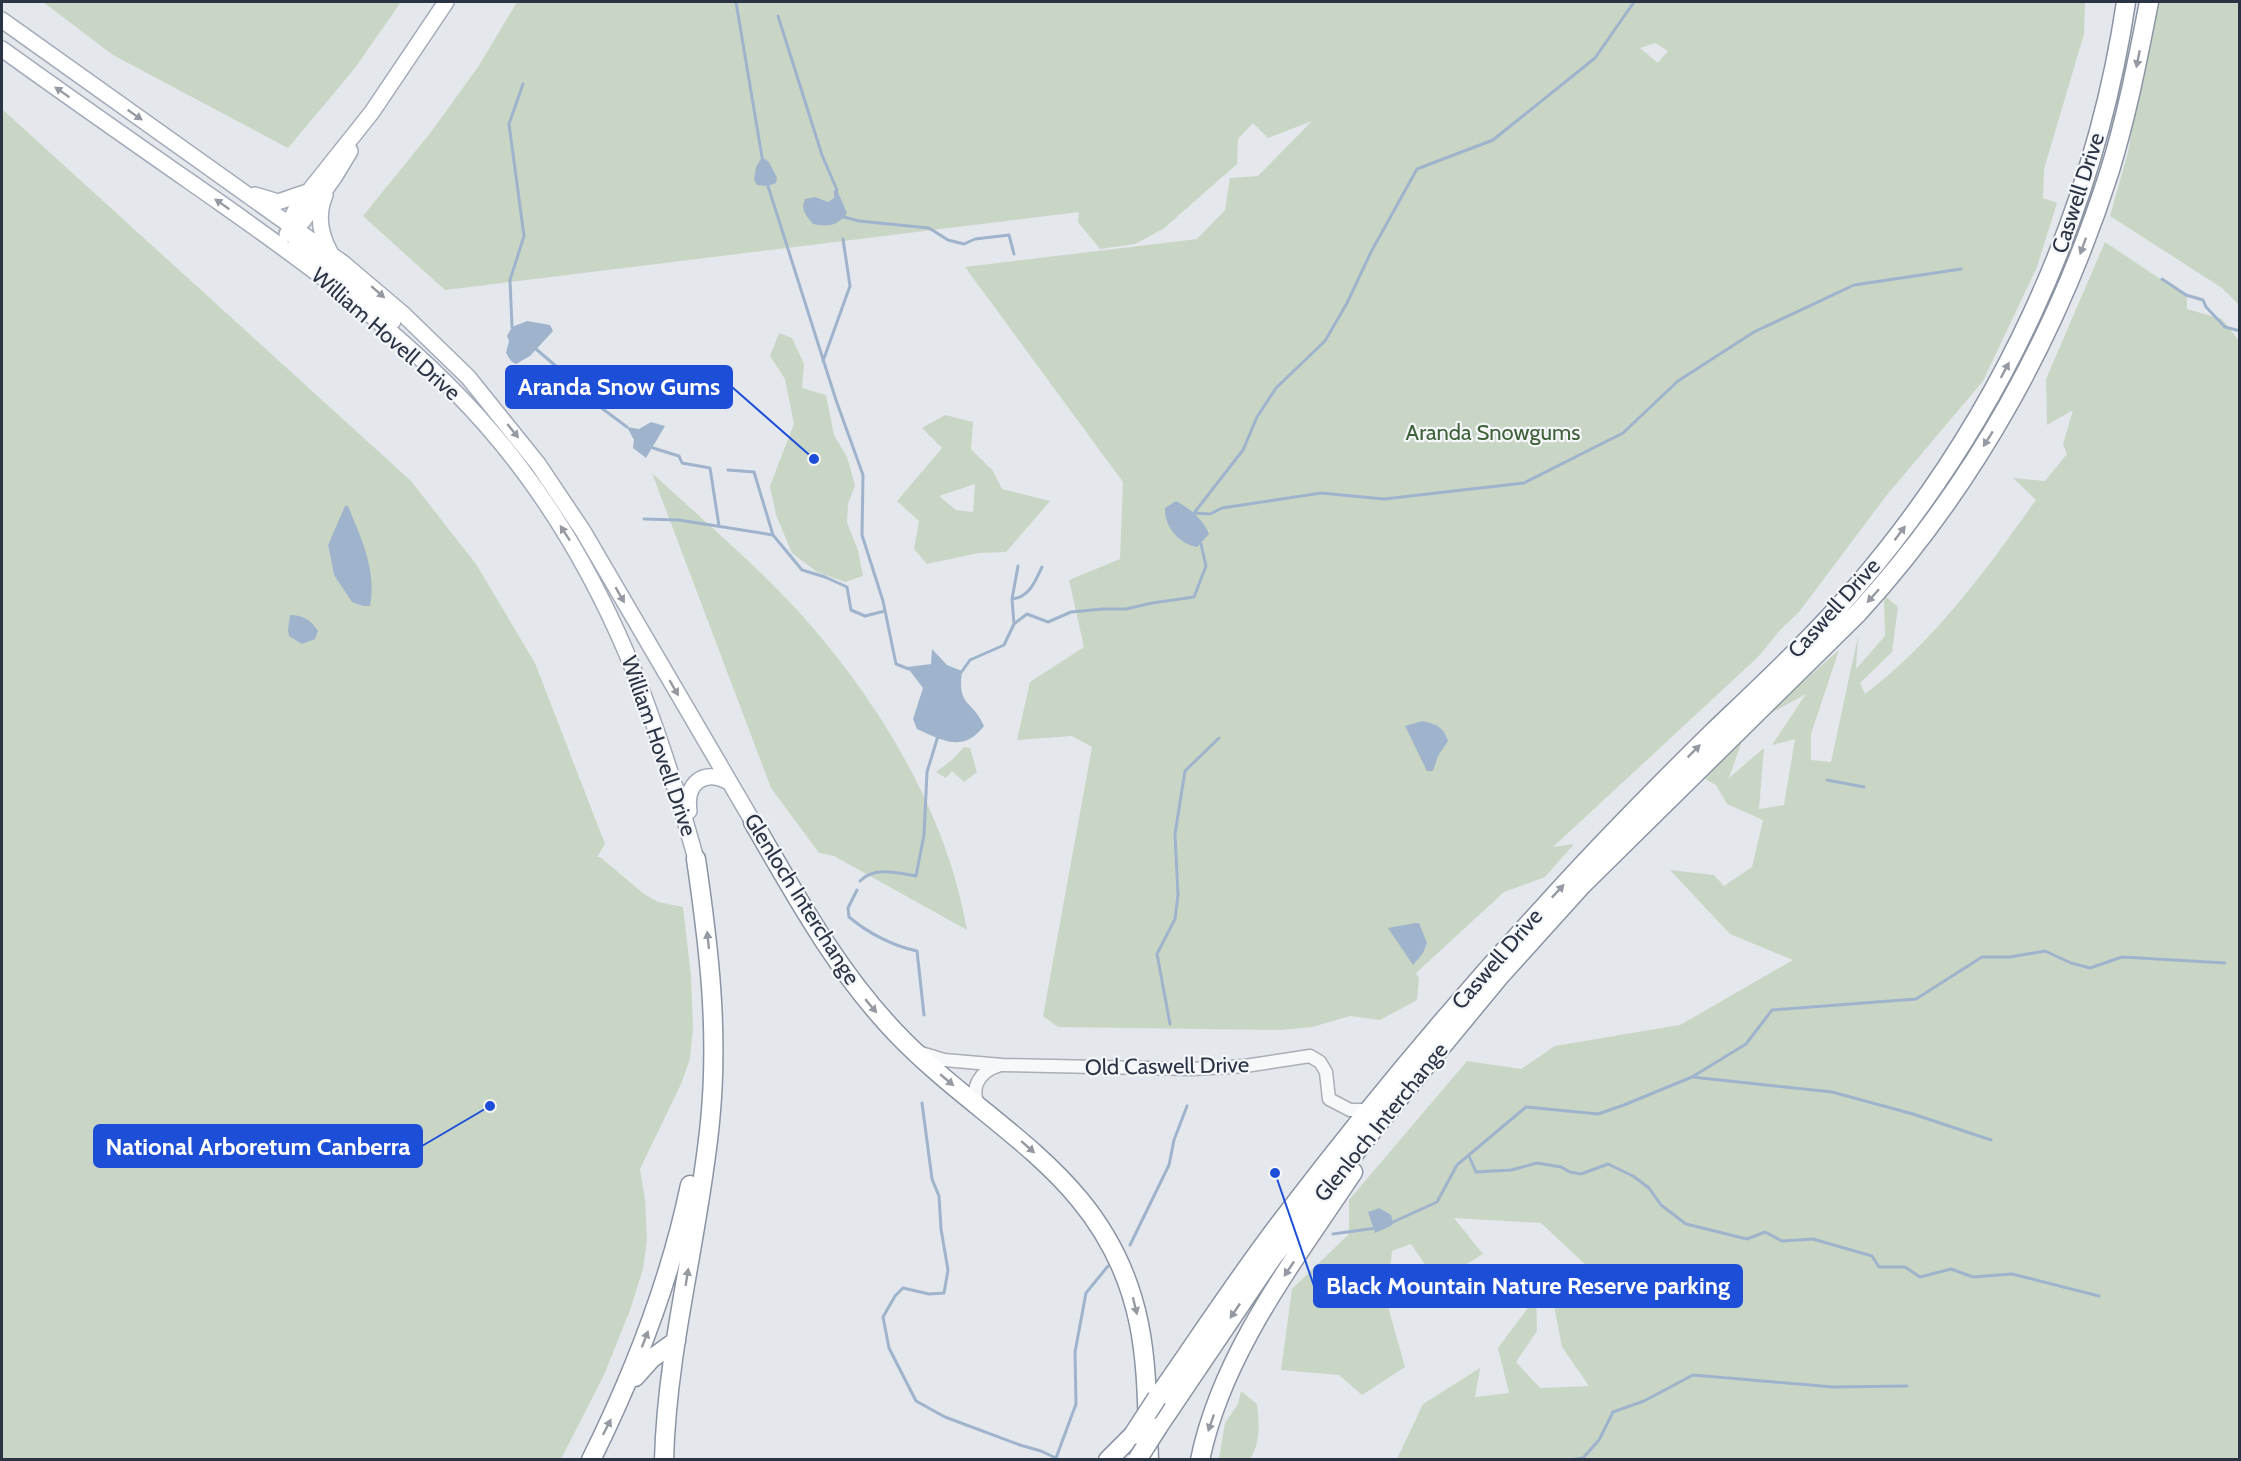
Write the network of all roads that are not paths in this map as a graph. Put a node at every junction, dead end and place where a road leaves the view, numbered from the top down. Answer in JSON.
{"nodes":[{"id":1,"x":446,"y":2,"type":"edge"},
{"id":2,"x":2127,"y":2,"type":"edge"},
{"id":3,"x":2149,"y":2,"type":"edge"},
{"id":4,"x":2,"y":20,"type":"edge"},
{"id":5,"x":2,"y":49,"type":"edge"},
{"id":6,"x":372,"y":112,"type":"junction"},
{"id":7,"x":335,"y":176,"type":"junction"},
{"id":8,"x":244,"y":192,"type":"junction"},
{"id":9,"x":307,"y":192,"type":"junction"},
{"id":10,"x":292,"y":228,"type":"junction"},
{"id":11,"x":269,"y":238,"type":"junction"},
{"id":12,"x":332,"y":255,"type":"junction"},
{"id":13,"x":434,"y":372,"type":"junction"},
{"id":14,"x":729,"y":782,"type":"junction"},
{"id":15,"x":753,"y":822,"type":"joint"},
{"id":16,"x":1643,"y":825,"type":"joint"},
{"id":17,"x":696,"y":859,"type":"junction"},
{"id":18,"x":712,"y":975,"type":"junction"},
{"id":19,"x":1454,"y":1032,"type":"junction"},
{"id":20,"x":911,"y":1049,"type":"junction"},
{"id":21,"x":1002,"y":1065,"type":"junction"},
{"id":22,"x":983,"y":1110,"type":"junction"},
{"id":23,"x":1369,"y":1110,"type":"junction"},
{"id":24,"x":676,"y":1341,"type":"junction"},
{"id":25,"x":624,"y":1394,"type":"junction"},
{"id":26,"x":1133,"y":1435,"type":"junction"},
{"id":27,"x":591,"y":1460,"type":"edge"},
{"id":28,"x":664,"y":1460,"type":"edge"},
{"id":29,"x":1108,"y":1460,"type":"edge"},
{"id":30,"x":1117,"y":1460,"type":"edge"},
{"id":31,"x":1137,"y":1460,"type":"edge"},
{"id":32,"x":1149,"y":1460,"type":"edge"},
{"id":33,"x":1200,"y":1460,"type":"edge"}],
"edges":[{"from":1,"to":6,"type":"main road"},
{"from":23,"to":2,"type":"highway","name":"Caswell Drive","one_way":true},
{"from":3,"to":16,"type":"highway","name":"Caswell Drive","one_way":true},
{"from":4,"to":8,"type":"main road","name":"William Hovell Drive","one_way":true},
{"from":11,"to":5,"type":"main road","name":"William Hovell Drive","one_way":true},
{"from":6,"to":7,"type":"main road"},
{"from":6,"to":9,"type":"main road"},
{"from":7,"to":10,"type":"main road"},
{"from":7,"to":12,"type":"main road"},
{"from":8,"to":9,"type":"main road"},
{"from":8,"to":10,"type":"main road","name":"William Hovell Drive"},
{"from":9,"to":10,"type":"main road"},
{"from":10,"to":11,"type":"main road"},
{"from":10,"to":12,"type":"main road","name":"William Hovell Drive"},
{"from":10,"to":13,"type":"main road"},
{"from":11,"to":13,"type":"main road","name":"William Hovell Drive"},
{"from":12,"to":14,"type":"main road","name":"William Hovell Drive","one_way":true},
{"from":17,"to":13,"type":"main road","name":"William Hovell Drive","one_way":true},
{"from":14,"to":15,"type":"main road","name":"Glenloch Interchange"},
{"from":14,"to":17,"type":"main road"},
{"from":15,"to":20,"type":"highway","name":"Glenloch Interchange","one_way":true},
{"from":16,"to":19,"type":"highway","name":"Glenloch Interchange"},
{"from":18,"to":17,"type":"highway","one_way":true},
{"from":24,"to":18,"type":"highway","one_way":true},
{"from":25,"to":18,"type":"highway","one_way":true},
{"from":19,"to":31,"type":"highway","name":"Glenloch Interchange","one_way":true,"bridge":true},
{"from":19,"to":33,"type":"highway","one_way":true},
{"from":20,"to":21,"type":"street","name":"Old Caswell Drive"},
{"from":20,"to":22,"type":"highway","name":"Glenloch Interchange","one_way":true},
{"from":21,"to":22,"type":"street"},
{"from":21,"to":23,"type":"street","name":"Old Caswell Drive"},
{"from":22,"to":32,"type":"highway","name":"Glenloch Interchange","one_way":true},
{"from":23,"to":26,"type":"highway","name":"Glenloch Interchange","bridge":true},
{"from":24,"to":25,"type":"highway"},
{"from":24,"to":28,"type":"highway"},
{"from":27,"to":25,"type":"highway","one_way":true},
{"from":26,"to":29,"type":"highway"},
{"from":26,"to":30,"type":"highway","name":"Glenloch Interchange"}]}
